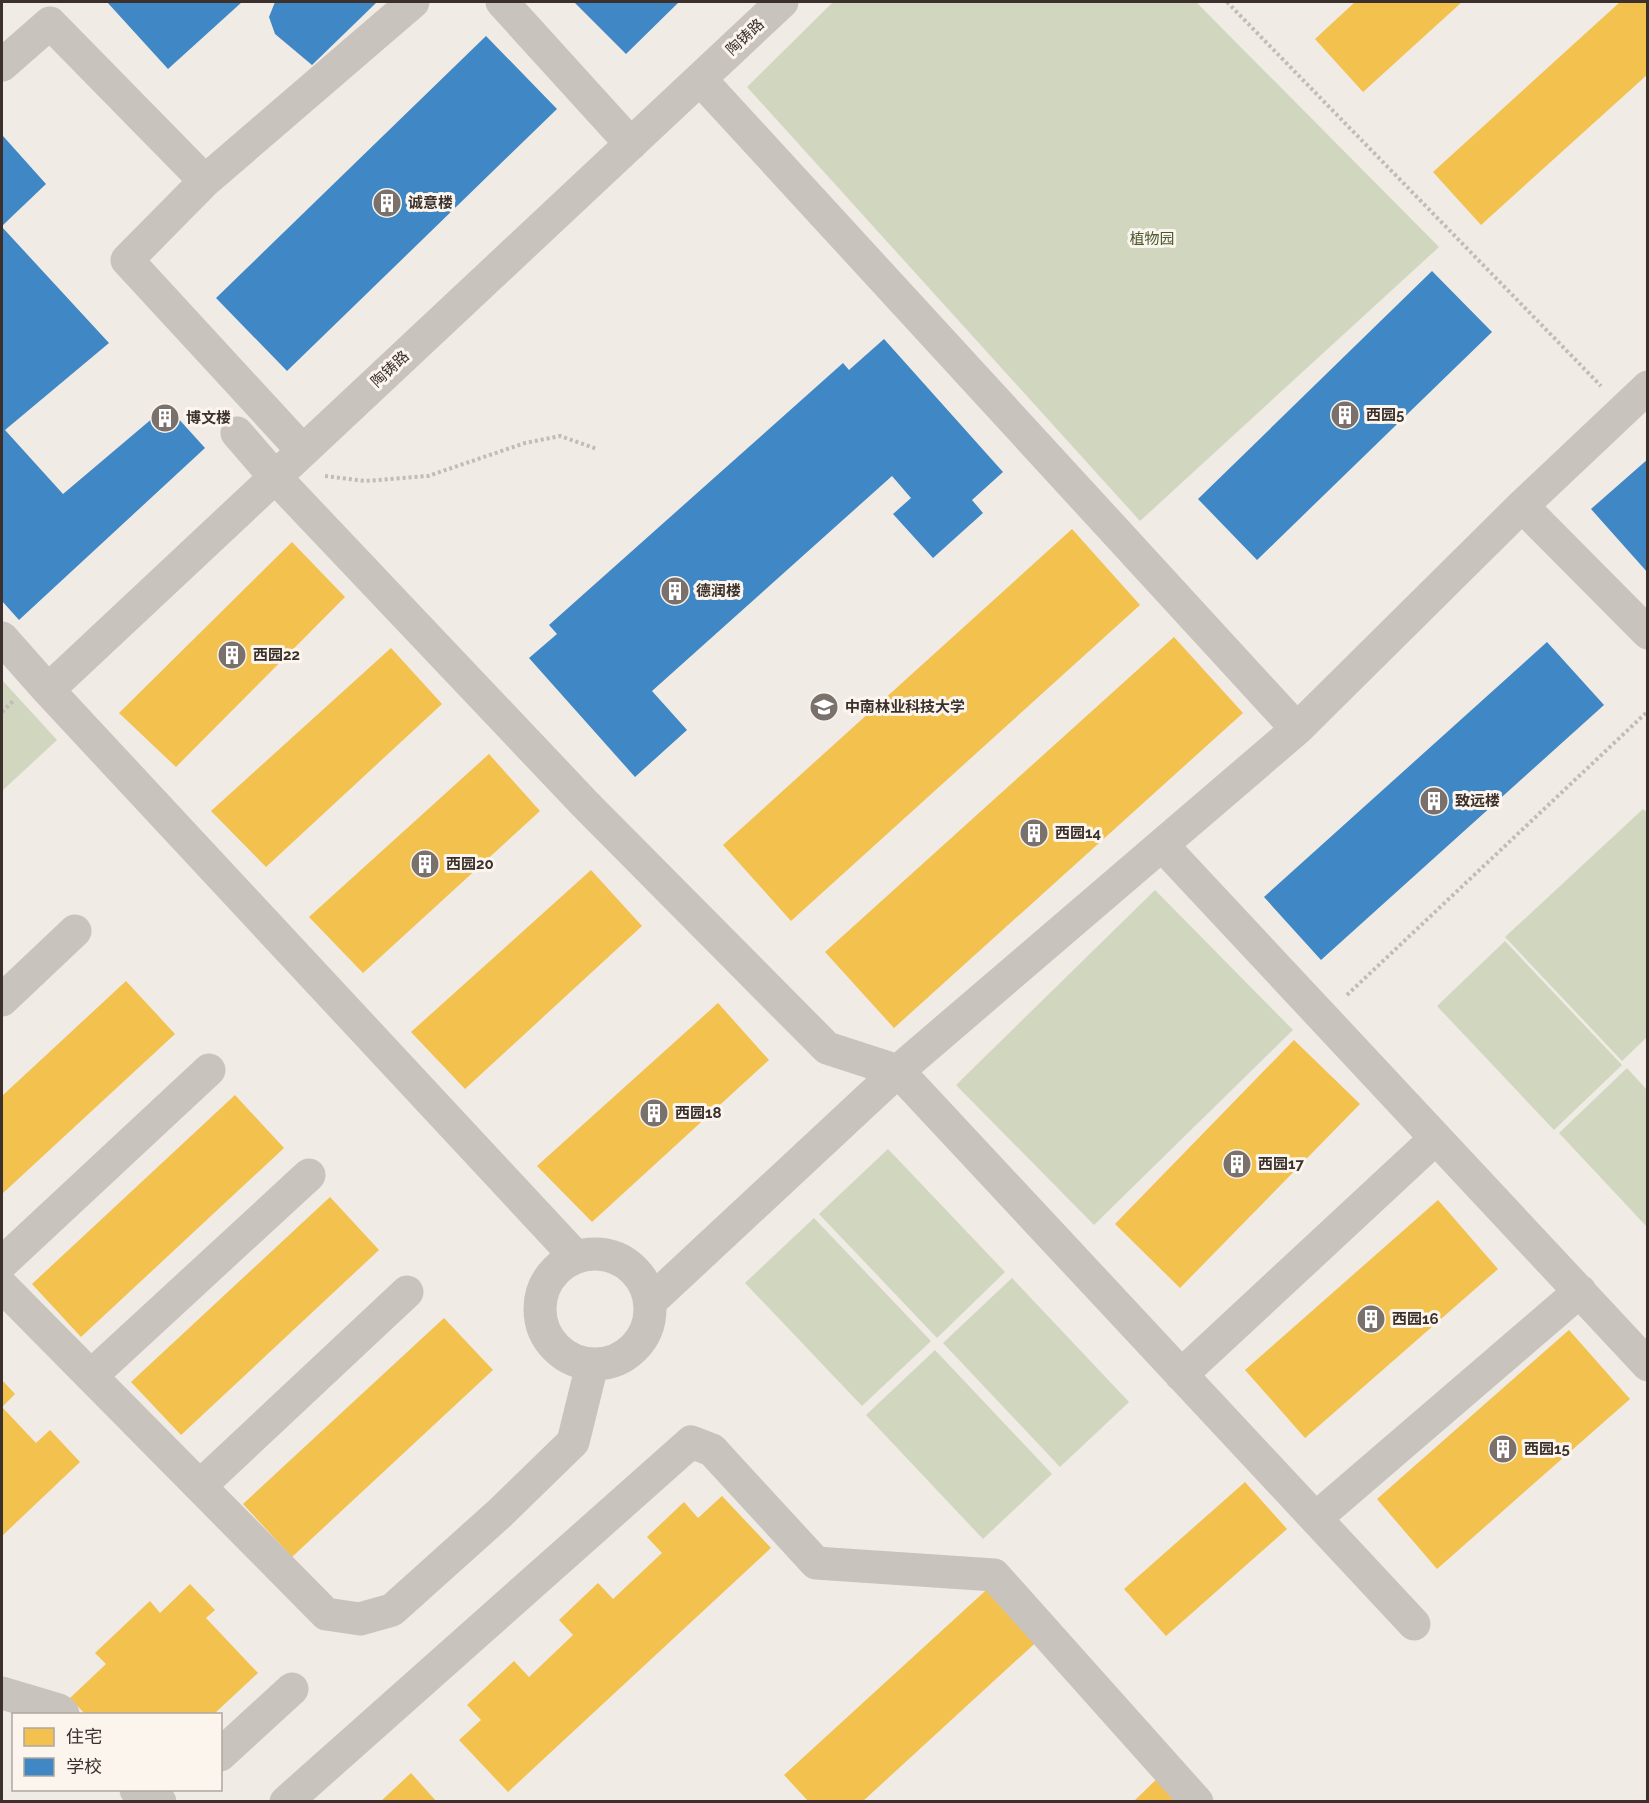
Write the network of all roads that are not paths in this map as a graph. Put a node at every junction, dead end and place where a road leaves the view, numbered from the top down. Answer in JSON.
{"nodes":[{"id":1,"x":413,"y":2,"type":"edge"},
{"id":2,"x":502,"y":2,"type":"edge"},
{"id":3,"x":782,"y":2,"type":"edge"},
{"id":4,"x":2,"y":66,"type":"edge"},
{"id":5,"x":700,"y":79,"type":"junction"},
{"id":6,"x":631,"y":144,"type":"junction"},
{"id":7,"x":205,"y":181,"type":"junction"},
{"id":8,"x":1647,"y":387,"type":"edge"},
{"id":9,"x":237,"y":433,"type":"dead end"},
{"id":10,"x":303,"y":451,"type":"junction"},
{"id":11,"x":275,"y":477,"type":"junction"},
{"id":12,"x":1522,"y":506,"type":"junction"},
{"id":13,"x":1647,"y":633,"type":"edge"},
{"id":14,"x":2,"y":638,"type":"edge"},
{"id":15,"x":48,"y":690,"type":"junction"},
{"id":16,"x":1298,"y":729,"type":"junction"},
{"id":17,"x":1162,"y":845,"type":"junction"},
{"id":18,"x":75,"y":931,"type":"dead end"},
{"id":19,"x":2,"y":1000,"type":"edge"},
{"id":20,"x":209,"y":1070,"type":"dead end"},
{"id":21,"x":898,"y":1071,"type":"junction"},
{"id":22,"x":1436,"y":1138,"type":"junction"},
{"id":23,"x":309,"y":1175,"type":"dead end"},
{"id":24,"x":576,"y":1257,"type":"junction"},
{"id":25,"x":2,"y":1263,"type":"edge"},
{"id":26,"x":2,"y":1286,"type":"edge"},
{"id":27,"x":407,"y":1292,"type":"dead end"},
{"id":28,"x":1580,"y":1292,"type":"junction"},
{"id":29,"x":650,"y":1302,"type":"junction"},
{"id":30,"x":592,"y":1365,"type":"junction"},
{"id":31,"x":1647,"y":1365,"type":"edge"},
{"id":32,"x":1181,"y":1375,"type":"junction"},
{"id":33,"x":91,"y":1376,"type":"junction"},
{"id":34,"x":200,"y":1486,"type":"junction"},
{"id":35,"x":1316,"y":1518,"type":"junction"},
{"id":36,"x":1414,"y":1624,"type":"dead end"},
{"id":37,"x":292,"y":1689,"type":"dead end"},
{"id":38,"x":2,"y":1694,"type":"edge"},
{"id":39,"x":62,"y":1713,"type":"edge"},
{"id":40,"x":222,"y":1753,"type":"edge"},
{"id":41,"x":137,"y":1791,"type":"edge"},
{"id":42,"x":182,"y":1791,"type":"edge"},
{"id":43,"x":160,"y":1802,"type":"edge"},
{"id":44,"x":286,"y":1802,"type":"edge"},
{"id":45,"x":1197,"y":1802,"type":"edge"}],
"edges":[{"from":1,"to":7,"type":"street"},
{"from":2,"to":6,"type":"street"},
{"from":3,"to":5,"type":"street","name":"陶铸路"},
{"from":4,"to":7,"type":"street"},
{"from":5,"to":6,"type":"street","name":"陶铸路"},
{"from":5,"to":16,"type":"street"},
{"from":6,"to":10,"type":"street","name":"陶铸路"},
{"from":7,"to":10,"type":"street"},
{"from":8,"to":12,"type":"street"},
{"from":9,"to":11,"type":"street"},
{"from":10,"to":11,"type":"street","name":"陶铸路"},
{"from":11,"to":15,"type":"street","name":"陶铸路"},
{"from":11,"to":21,"type":"street"},
{"from":12,"to":13,"type":"street"},
{"from":12,"to":16,"type":"street"},
{"from":14,"to":15,"type":"street"},
{"from":15,"to":24,"type":"street"},
{"from":16,"to":17,"type":"street"},
{"from":17,"to":21,"type":"street"},
{"from":17,"to":22,"type":"street"},
{"from":18,"to":19,"type":"street"},
{"from":20,"to":25,"type":"street"},
{"from":21,"to":29,"type":"street"},
{"from":21,"to":32,"type":"street"},
{"from":22,"to":28,"type":"street"},
{"from":22,"to":32,"type":"street"},
{"from":23,"to":33,"type":"street"},
{"from":24,"to":29,"type":"street"},
{"from":24,"to":30,"type":"street"},
{"from":26,"to":33,"type":"street"},
{"from":27,"to":34,"type":"street"},
{"from":28,"to":31,"type":"street"},
{"from":28,"to":35,"type":"street"},
{"from":29,"to":30,"type":"street"},
{"from":30,"to":34,"type":"street"},
{"from":32,"to":35,"type":"street"},
{"from":33,"to":34,"type":"street"},
{"from":35,"to":36,"type":"street"},
{"from":37,"to":40,"type":"street"},
{"from":38,"to":39,"type":"street"},
{"from":41,"to":43,"type":"street"},
{"from":42,"to":43,"type":"street"},
{"from":44,"to":45,"type":"street"}]}
